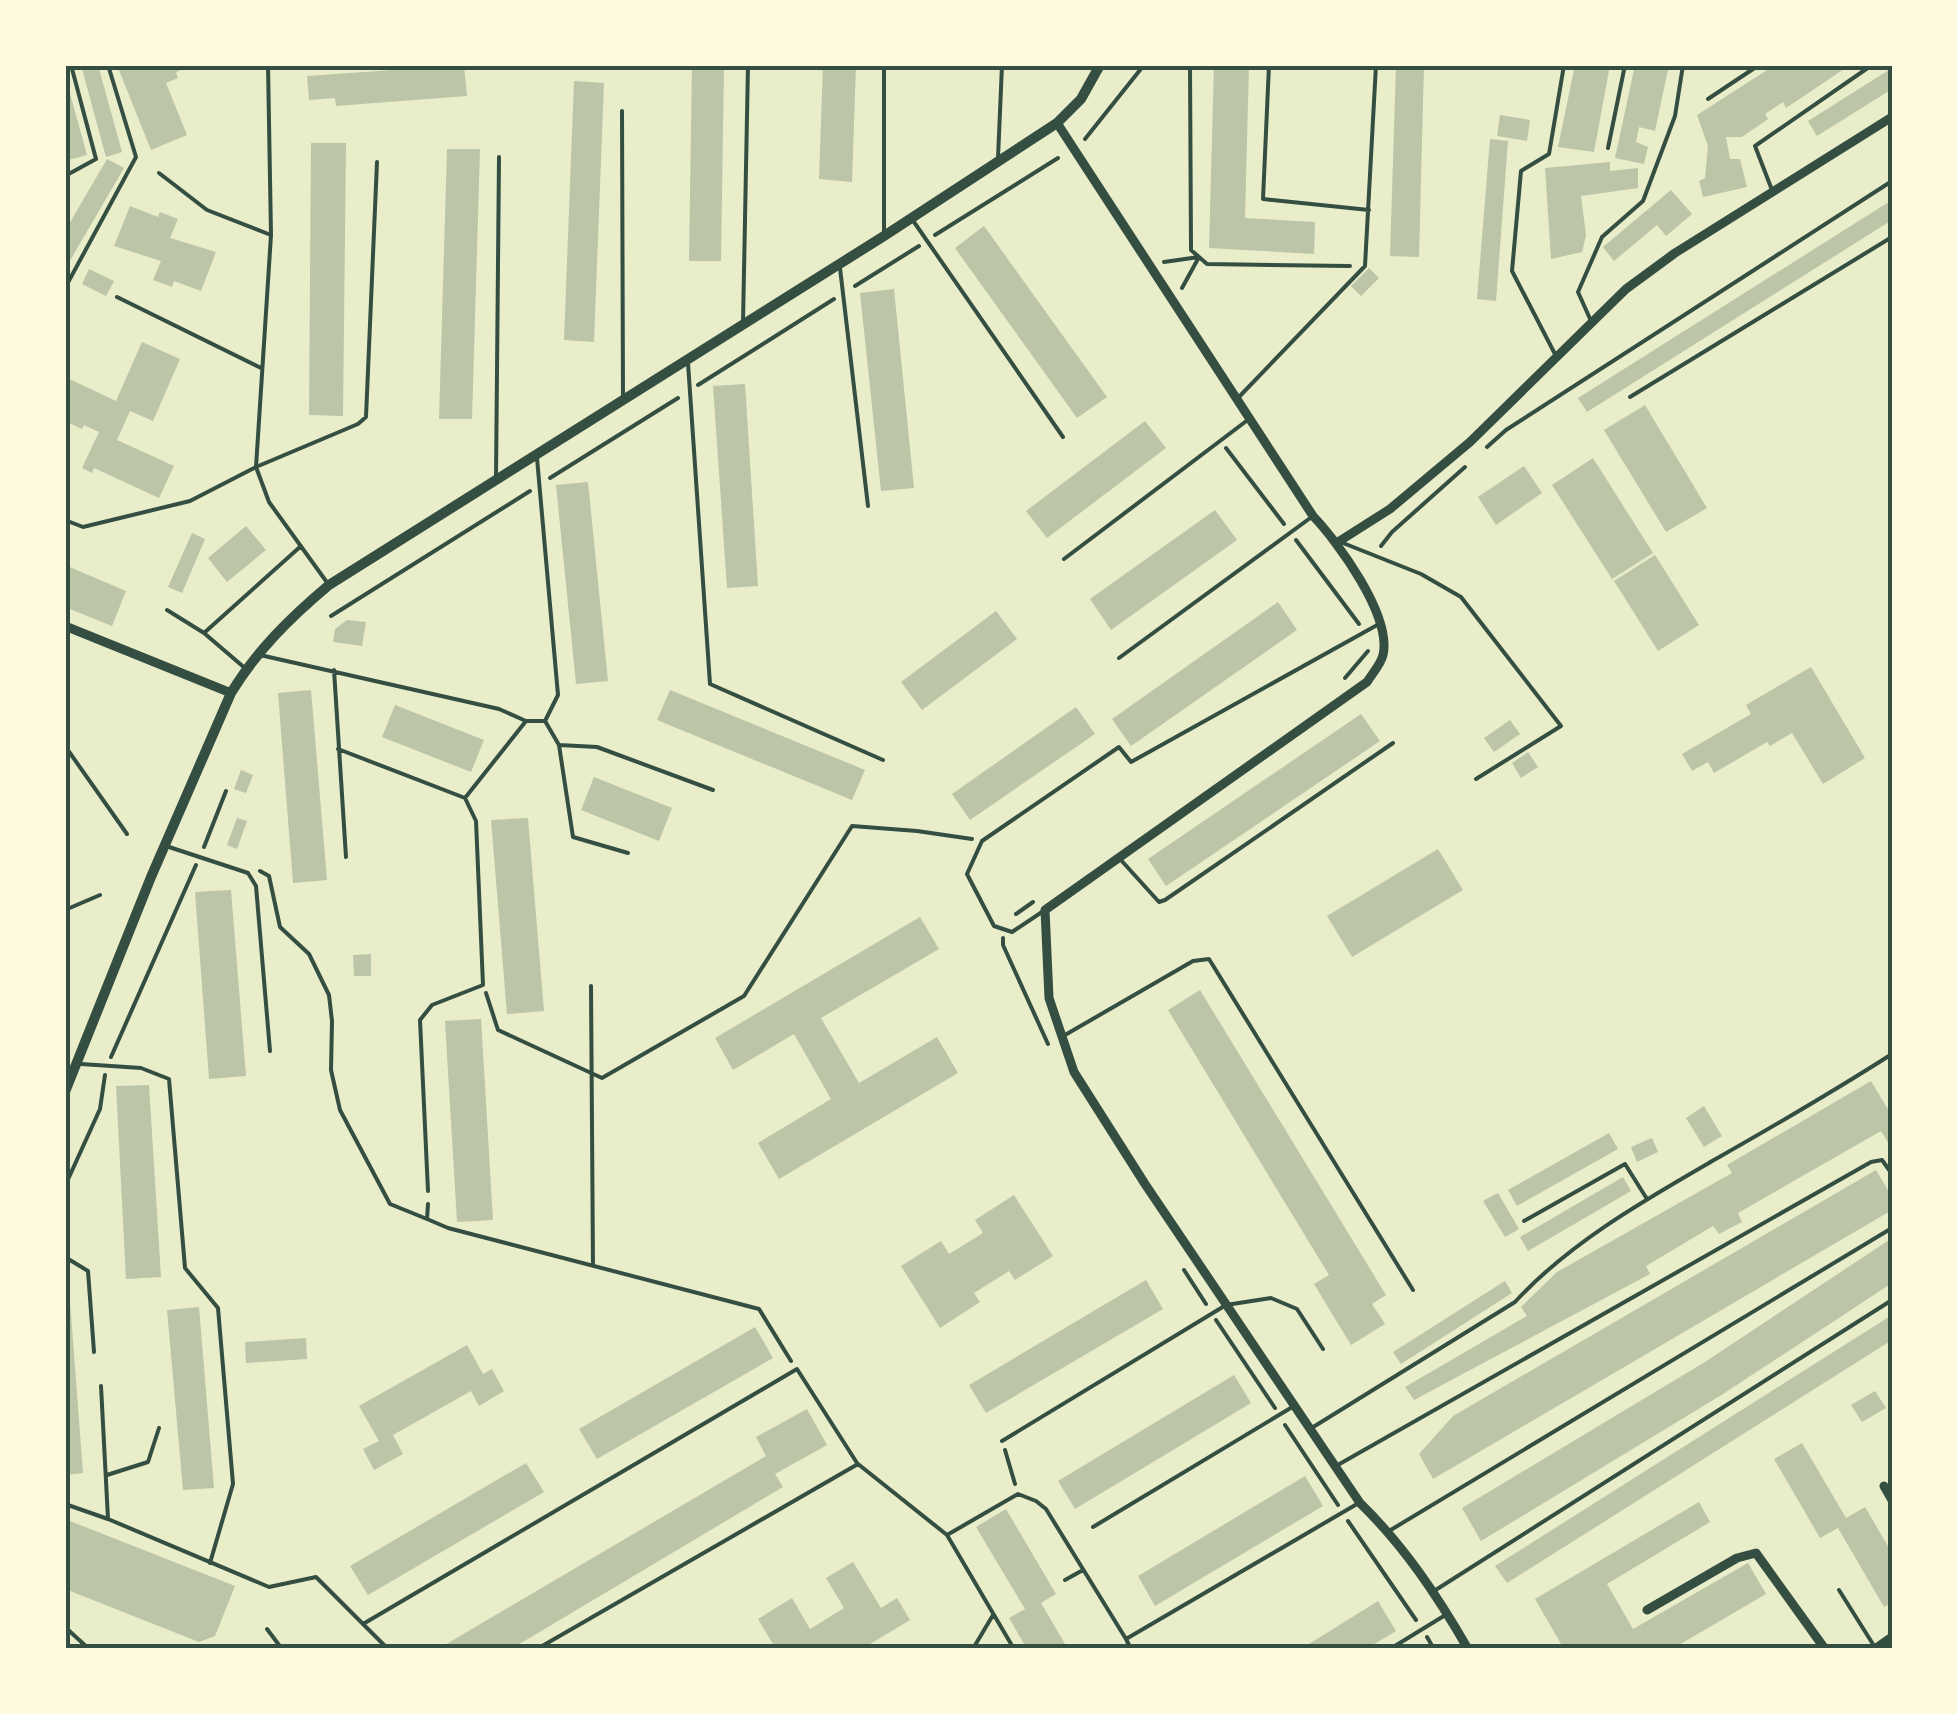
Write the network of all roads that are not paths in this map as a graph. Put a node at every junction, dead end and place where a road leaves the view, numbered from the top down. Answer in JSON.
{"nodes":[{"id":1,"x":71,"y":65,"type":"edge"},
{"id":2,"x":108,"y":65,"type":"edge"},
{"id":3,"x":268,"y":65,"type":"edge"},
{"id":4,"x":748,"y":65,"type":"edge"},
{"id":5,"x":884,"y":65,"type":"edge"},
{"id":6,"x":1002,"y":65,"type":"edge"},
{"id":7,"x":1100,"y":65,"type":"edge"},
{"id":8,"x":1269,"y":65,"type":"edge"},
{"id":9,"x":1371,"y":65,"type":"edge"},
{"id":10,"x":1564,"y":65,"type":"edge"},
{"id":11,"x":1625,"y":65,"type":"edge"},
{"id":12,"x":1684,"y":65,"type":"edge"},
{"id":13,"x":1759,"y":65,"type":"edge"},
{"id":14,"x":1872,"y":65,"type":"edge"},
{"id":15,"x":1708,"y":99,"type":"dead end"},
{"id":16,"x":622,"y":111,"type":"dead end"},
{"id":17,"x":1892,"y":117,"type":"edge"},
{"id":18,"x":1056,"y":123,"type":"junction"},
{"id":19,"x":1608,"y":148,"type":"dead end"},
{"id":20,"x":499,"y":157,"type":"dead end"},
{"id":21,"x":377,"y":162,"type":"dead end"},
{"id":22,"x":998,"y":163,"type":"junction"},
{"id":23,"x":159,"y":173,"type":"dead end"},
{"id":24,"x":65,"y":176,"type":"edge"},
{"id":25,"x":1773,"y":192,"type":"junction"},
{"id":26,"x":1369,"y":210,"type":"junction"},
{"id":27,"x":911,"y":218,"type":"junction"},
{"id":28,"x":270,"y":235,"type":"junction"},
{"id":29,"x":884,"y":236,"type":"junction"},
{"id":30,"x":1892,"y":237,"type":"edge"},
{"id":31,"x":839,"y":263,"type":"junction"},
{"id":32,"x":65,"y":288,"type":"edge"},
{"id":33,"x":117,"y":298,"type":"dead end"},
{"id":34,"x":1591,"y":321,"type":"junction"},
{"id":35,"x":743,"y":324,"type":"junction"},
{"id":36,"x":688,"y":358,"type":"junction"},
{"id":37,"x":1557,"y":358,"type":"junction"},
{"id":38,"x":262,"y":368,"type":"junction"},
{"id":39,"x":1630,"y":397,"type":"dead end"},
{"id":40,"x":623,"y":399,"type":"junction"},
{"id":41,"x":1236,"y":400,"type":"junction"},
{"id":42,"x":1249,"y":419,"type":"junction"},
{"id":43,"x":1063,"y":437,"type":"dead end"},
{"id":44,"x":536,"y":453,"type":"junction"},
{"id":45,"x":256,"y":467,"type":"junction"},
{"id":46,"x":496,"y":478,"type":"junction"},
{"id":47,"x":868,"y":506,"type":"dead end"},
{"id":48,"x":1312,"y":516,"type":"junction"},
{"id":49,"x":65,"y":520,"type":"edge"},
{"id":50,"x":1338,"y":542,"type":"junction"},
{"id":51,"x":301,"y":546,"type":"junction"},
{"id":52,"x":1064,"y":559,"type":"dead end"},
{"id":53,"x":329,"y":585,"type":"junction"},
{"id":54,"x":166,"y":610,"type":"dead end"},
{"id":55,"x":1380,"y":624,"type":"junction"},
{"id":56,"x":65,"y":626,"type":"edge"},
{"id":57,"x":204,"y":632,"type":"junction"},
{"id":58,"x":258,"y":654,"type":"junction"},
{"id":59,"x":1119,"y":658,"type":"dead end"},
{"id":60,"x":246,"y":669,"type":"junction"},
{"id":61,"x":334,"y":670,"type":"junction"},
{"id":62,"x":231,"y":694,"type":"junction"},
{"id":63,"x":526,"y":720,"type":"junction"},
{"id":64,"x":545,"y":720,"type":"junction"},
{"id":65,"x":1394,"y":743,"type":"dead end"},
{"id":66,"x":560,"y":745,"type":"junction"},
{"id":67,"x":338,"y":749,"type":"junction"},
{"id":68,"x":883,"y":760,"type":"dead end"},
{"id":69,"x":1476,"y":778,"type":"dead end"},
{"id":70,"x":713,"y":790,"type":"dead end"},
{"id":71,"x":465,"y":798,"type":"junction"},
{"id":72,"x":164,"y":846,"type":"junction"},
{"id":73,"x":628,"y":853,"type":"dead end"},
{"id":74,"x":346,"y":858,"type":"dead end"},
{"id":75,"x":1120,"y":858,"type":"junction"},
{"id":76,"x":1045,"y":910,"type":"junction"},
{"id":77,"x":1061,"y":1038,"type":"junction"},
{"id":78,"x":270,"y":1051,"type":"dead end"},
{"id":79,"x":1892,"y":1054,"type":"edge"},
{"id":80,"x":76,"y":1063,"type":"junction"},
{"id":81,"x":65,"y":1092,"type":"edge"},
{"id":82,"x":1892,"y":1174,"type":"edge"},
{"id":83,"x":428,"y":1191,"type":"road end"},
{"id":84,"x":1646,"y":1199,"type":"junction"},
{"id":85,"x":1524,"y":1221,"type":"dead end"},
{"id":86,"x":1892,"y":1228,"type":"edge"},
{"id":87,"x":65,"y":1257,"type":"edge"},
{"id":88,"x":1413,"y":1290,"type":"dead end"},
{"id":89,"x":1892,"y":1300,"type":"edge"},
{"id":90,"x":1226,"y":1305,"type":"junction"},
{"id":91,"x":1323,"y":1349,"type":"dead end"},
{"id":92,"x":94,"y":1352,"type":"dead end"},
{"id":93,"x":101,"y":1386,"type":"dead end"},
{"id":94,"x":1294,"y":1406,"type":"junction"},
{"id":95,"x":158,"y":1428,"type":"dead end"},
{"id":96,"x":1310,"y":1429,"type":"junction"},
{"id":97,"x":1002,"y":1441,"type":"road end"},
{"id":98,"x":858,"y":1464,"type":"junction"},
{"id":99,"x":1336,"y":1466,"type":"junction"},
{"id":100,"x":107,"y":1475,"type":"junction"},
{"id":101,"x":1884,"y":1486,"type":"dead end"},
{"id":102,"x":1892,"y":1500,"type":"edge"},
{"id":103,"x":1360,"y":1502,"type":"junction"},
{"id":104,"x":65,"y":1504,"type":"edge"},
{"id":105,"x":108,"y":1519,"type":"junction"},
{"id":106,"x":1093,"y":1527,"type":"dead end"},
{"id":107,"x":1390,"y":1531,"type":"junction"},
{"id":108,"x":947,"y":1535,"type":"junction"},
{"id":109,"x":210,"y":1563,"type":"junction"},
{"id":110,"x":1083,"y":1570,"type":"junction"},
{"id":111,"x":1065,"y":1580,"type":"dead end"},
{"id":112,"x":1839,"y":1590,"type":"dead end"},
{"id":113,"x":1434,"y":1591,"type":"junction"},
{"id":114,"x":1647,"y":1610,"type":"dead end"},
{"id":115,"x":1447,"y":1614,"type":"junction"},
{"id":116,"x":994,"y":1615,"type":"junction"},
{"id":117,"x":362,"y":1624,"type":"junction"},
{"id":118,"x":65,"y":1626,"type":"edge"},
{"id":119,"x":267,"y":1629,"type":"dead end"},
{"id":120,"x":1892,"y":1637,"type":"edge"},
{"id":121,"x":1126,"y":1640,"type":"junction"},
{"id":122,"x":974,"y":1647,"type":"edge"},
{"id":123,"x":89,"y":1649,"type":"edge"},
{"id":124,"x":282,"y":1649,"type":"edge"},
{"id":125,"x":388,"y":1649,"type":"edge"},
{"id":126,"x":537,"y":1649,"type":"edge"},
{"id":127,"x":1014,"y":1649,"type":"edge"},
{"id":128,"x":1130,"y":1649,"type":"edge"},
{"id":129,"x":1390,"y":1649,"type":"edge"},
{"id":130,"x":1468,"y":1649,"type":"edge"},
{"id":131,"x":1825,"y":1649,"type":"edge"},
{"id":132,"x":1876,"y":1649,"type":"edge"}],
"edges":[{"from":1,"to":24,"type":"lane"},
{"from":2,"to":32,"type":"lane"},
{"from":3,"to":28,"type":"lane"},
{"from":4,"to":35,"type":"lane"},
{"from":5,"to":29,"type":"lane"},
{"from":6,"to":22,"type":"lane"},
{"from":7,"to":18,"type":"street"},
{"from":8,"to":26,"type":"lane"},
{"from":9,"to":26,"type":"lane"},
{"from":10,"to":37,"type":"lane"},
{"from":11,"to":19,"type":"lane"},
{"from":12,"to":34,"type":"lane"},
{"from":13,"to":15,"type":"lane"},
{"from":14,"to":25,"type":"lane"},
{"from":16,"to":40,"type":"lane"},
{"from":17,"to":25,"type":"street"},
{"from":18,"to":22,"type":"street"},
{"from":18,"to":41,"type":"street"},
{"from":20,"to":46,"type":"lane"},
{"from":21,"to":45,"type":"lane"},
{"from":22,"to":27,"type":"street"},
{"from":23,"to":28,"type":"lane"},
{"from":25,"to":34,"type":"street"},
{"from":26,"to":41,"type":"lane"},
{"from":27,"to":29,"type":"street"},
{"from":27,"to":43,"type":"lane"},
{"from":28,"to":38,"type":"lane"},
{"from":29,"to":31,"type":"street"},
{"from":30,"to":39,"type":"lane"},
{"from":31,"to":35,"type":"street"},
{"from":31,"to":47,"type":"lane"},
{"from":33,"to":38,"type":"lane"},
{"from":34,"to":37,"type":"street"},
{"from":35,"to":36,"type":"street"},
{"from":36,"to":40,"type":"street"},
{"from":36,"to":68,"type":"lane"},
{"from":37,"to":50,"type":"street"},
{"from":38,"to":45,"type":"lane"},
{"from":40,"to":44,"type":"street"},
{"from":41,"to":42,"type":"street"},
{"from":42,"to":48,"type":"street"},
{"from":42,"to":52,"type":"lane"},
{"from":44,"to":46,"type":"street"},
{"from":44,"to":64,"type":"lane"},
{"from":45,"to":49,"type":"lane"},
{"from":45,"to":51,"type":"lane"},
{"from":46,"to":53,"type":"street"},
{"from":48,"to":50,"type":"street"},
{"from":48,"to":59,"type":"lane"},
{"from":50,"to":55,"type":"street"},
{"from":50,"to":69,"type":"lane"},
{"from":51,"to":53,"type":"lane"},
{"from":51,"to":57,"type":"lane"},
{"from":53,"to":58,"type":"street"},
{"from":54,"to":57,"type":"lane"},
{"from":55,"to":75,"type":"street"},
{"from":55,"to":76,"type":"lane"},
{"from":56,"to":62,"type":"street"},
{"from":57,"to":60,"type":"lane"},
{"from":58,"to":60,"type":"street"},
{"from":58,"to":61,"type":"lane"},
{"from":60,"to":62,"type":"street"},
{"from":61,"to":63,"type":"lane"},
{"from":61,"to":67,"type":"lane"},
{"from":62,"to":72,"type":"street"},
{"from":63,"to":64,"type":"lane"},
{"from":63,"to":71,"type":"lane"},
{"from":64,"to":66,"type":"lane"},
{"from":65,"to":75,"type":"lane"},
{"from":66,"to":70,"type":"lane"},
{"from":66,"to":73,"type":"lane"},
{"from":67,"to":71,"type":"lane"},
{"from":67,"to":74,"type":"lane"},
{"from":71,"to":83,"type":"lane"},
{"from":72,"to":78,"type":"lane"},
{"from":72,"to":80,"type":"street"},
{"from":75,"to":76,"type":"street"},
{"from":76,"to":77,"type":"street"},
{"from":77,"to":88,"type":"lane"},
{"from":77,"to":90,"type":"street"},
{"from":79,"to":84,"type":"lane"},
{"from":80,"to":81,"type":"street"},
{"from":80,"to":109,"type":"lane"},
{"from":82,"to":99,"type":"lane"},
{"from":84,"to":85,"type":"lane"},
{"from":84,"to":96,"type":"lane"},
{"from":86,"to":107,"type":"lane"},
{"from":87,"to":92,"type":"lane"},
{"from":89,"to":113,"type":"lane"},
{"from":90,"to":91,"type":"lane"},
{"from":90,"to":94,"type":"street"},
{"from":90,"to":97,"type":"lane"},
{"from":93,"to":100,"type":"lane"},
{"from":94,"to":96,"type":"street"},
{"from":94,"to":106,"type":"lane"},
{"from":95,"to":100,"type":"lane"},
{"from":96,"to":99,"type":"street"},
{"from":98,"to":108,"type":"lane"},
{"from":98,"to":117,"type":"lane"},
{"from":98,"to":126,"type":"lane"},
{"from":99,"to":103,"type":"street"},
{"from":100,"to":105,"type":"lane"},
{"from":101,"to":102,"type":"street"},
{"from":103,"to":107,"type":"street"},
{"from":103,"to":121,"type":"lane"},
{"from":104,"to":105,"type":"lane"},
{"from":105,"to":109,"type":"lane"},
{"from":107,"to":113,"type":"street"},
{"from":108,"to":110,"type":"lane"},
{"from":108,"to":116,"type":"lane"},
{"from":109,"to":117,"type":"lane"},
{"from":110,"to":111,"type":"lane"},
{"from":110,"to":121,"type":"lane"},
{"from":112,"to":132,"type":"lane"},
{"from":113,"to":115,"type":"street"},
{"from":114,"to":131,"type":"street"},
{"from":115,"to":129,"type":"lane"},
{"from":115,"to":130,"type":"street"},
{"from":116,"to":122,"type":"lane"},
{"from":116,"to":127,"type":"lane"},
{"from":117,"to":125,"type":"lane"},
{"from":118,"to":123,"type":"lane"},
{"from":119,"to":124,"type":"lane"},
{"from":120,"to":132,"type":"street"},
{"from":121,"to":128,"type":"lane"}]}
